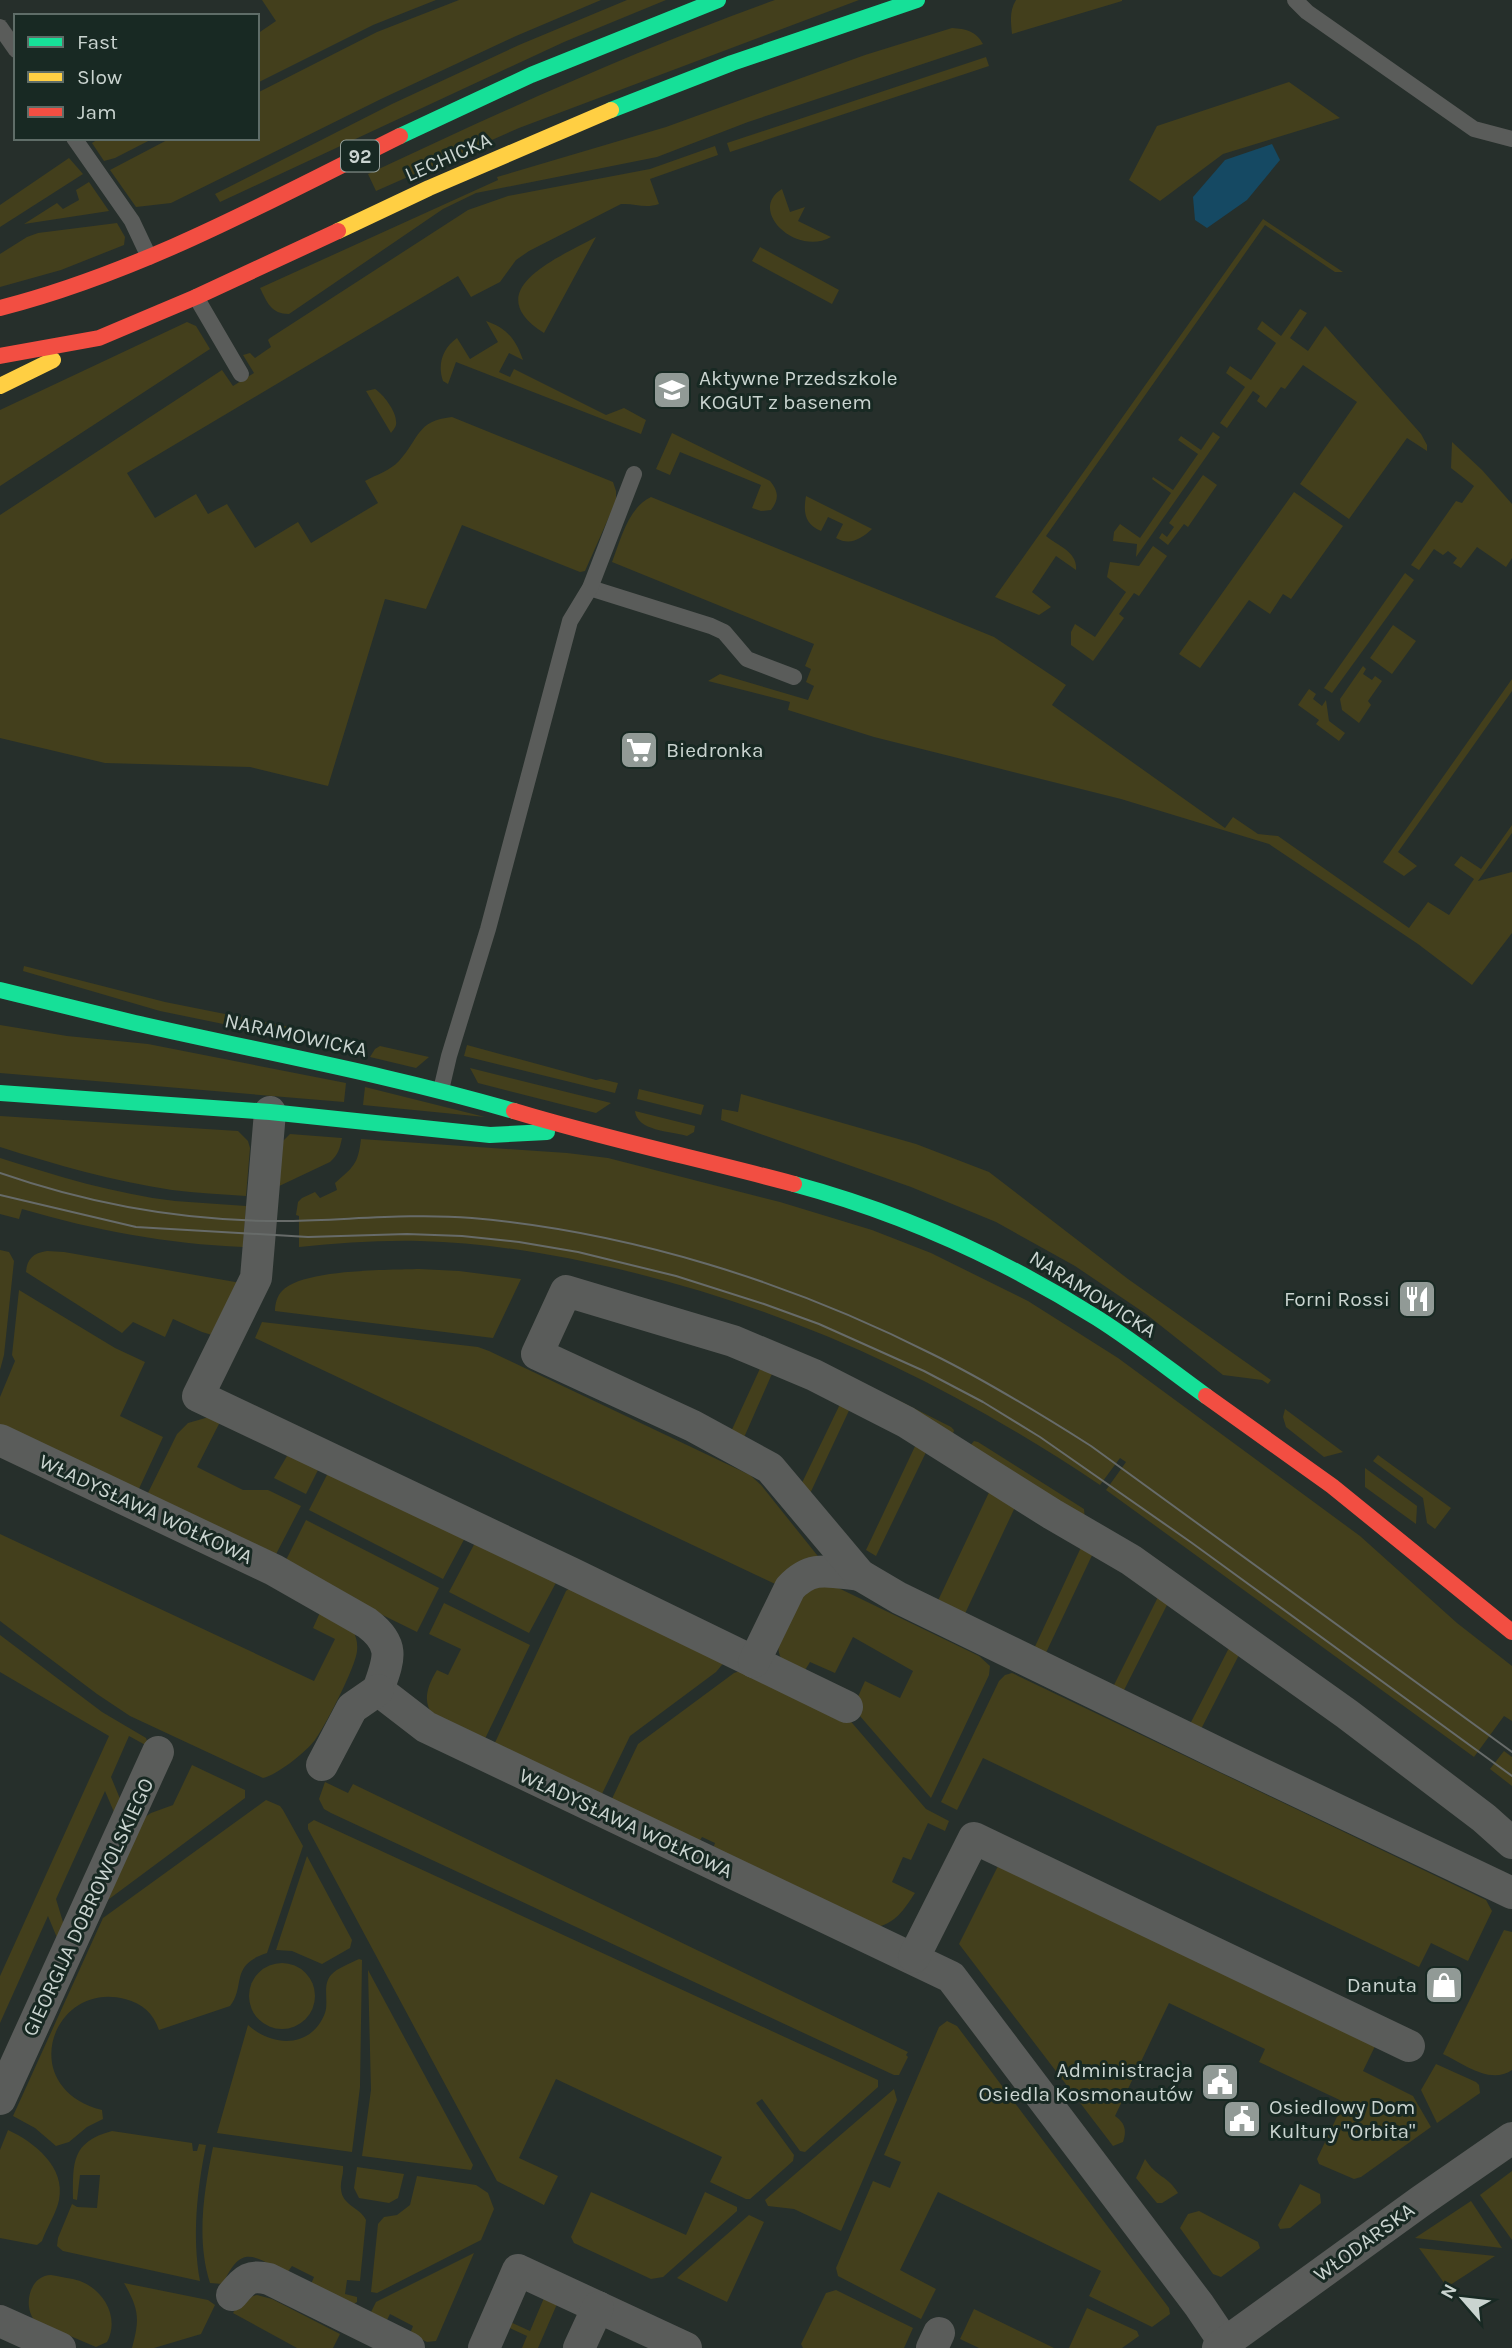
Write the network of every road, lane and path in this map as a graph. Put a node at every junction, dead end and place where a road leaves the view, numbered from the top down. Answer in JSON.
{"nodes":[{"id":1,"x":718,"y":0,"type":"edge"},
{"id":2,"x":917,"y":0,"type":"edge"},
{"id":3,"x":1295,"y":0,"type":"edge"},
{"id":4,"x":0,"y":27,"type":"edge"},
{"id":5,"x":14,"y":47,"type":"edge"},
{"id":6,"x":1512,"y":139,"type":"edge"},
{"id":7,"x":75,"y":140,"type":"edge"},
{"id":8,"x":149,"y":257,"type":"junction"},
{"id":9,"x":195,"y":297,"type":"junction"},
{"id":10,"x":0,"y":308,"type":"edge"},
{"id":11,"x":99,"y":338,"type":"junction"},
{"id":12,"x":0,"y":356,"type":"edge"},
{"id":13,"x":241,"y":374,"type":"dead end"},
{"id":14,"x":0,"y":386,"type":"edge"},
{"id":15,"x":634,"y":474,"type":"dead end"},
{"id":16,"x":590,"y":588,"type":"junction"},
{"id":17,"x":794,"y":677,"type":"dead end"},
{"id":18,"x":0,"y":990,"type":"edge"},
{"id":19,"x":442,"y":1090,"type":"junction"},
{"id":20,"x":0,"y":1093,"type":"edge"},
{"id":21,"x":270,"y":1112,"type":"junction"},
{"id":22,"x":580,"y":1131,"type":"junction"},
{"id":23,"x":0,"y":1440,"type":"edge"},
{"id":24,"x":860,"y":1575,"type":"junction"},
{"id":25,"x":1512,"y":1632,"type":"edge"},
{"id":26,"x":754,"y":1662,"type":"junction"},
{"id":27,"x":378,"y":1690,"type":"junction"},
{"id":28,"x":847,"y":1707,"type":"dead end"},
{"id":29,"x":158,"y":1752,"type":"dead end"},
{"id":30,"x":322,"y":1765,"type":"dead end"},
{"id":31,"x":1512,"y":1843,"type":"edge"},
{"id":32,"x":1512,"y":1893,"type":"edge"},
{"id":33,"x":914,"y":1957,"type":"junction"},
{"id":34,"x":1409,"y":2046,"type":"dead end"},
{"id":35,"x":0,"y":2099,"type":"edge"},
{"id":36,"x":1511,"y":2141,"type":"edge"},
{"id":37,"x":232,"y":2295,"type":"dead end"},
{"id":38,"x":598,"y":2307,"type":"junction"},
{"id":39,"x":0,"y":2321,"type":"edge"},
{"id":40,"x":1224,"y":2346,"type":"edge"},
{"id":41,"x":60,"y":2348,"type":"edge"},
{"id":42,"x":409,"y":2348,"type":"edge"},
{"id":43,"x":484,"y":2348,"type":"edge"},
{"id":44,"x":579,"y":2348,"type":"edge"},
{"id":45,"x":686,"y":2348,"type":"edge"}],
"edges":[{"from":1,"to":8,"type":"street","name":"LECHICKA","number":"92"},
{"from":2,"to":9,"type":"street","name":"LECHICKA"},
{"from":3,"to":6,"type":"lane"},
{"from":4,"to":5,"type":"lane"},
{"from":7,"to":8,"type":"lane"},
{"from":8,"to":10,"type":"street","name":"LECHICKA","number":"92"},
{"from":9,"to":11,"type":"street","name":"LECHICKA"},
{"from":9,"to":13,"type":"lane"},
{"from":11,"to":12,"type":"street","name":"LECHICKA"},
{"from":11,"to":14,"type":"street"},
{"from":15,"to":16,"type":"lane"},
{"from":16,"to":17,"type":"lane"},
{"from":16,"to":19,"type":"lane"},
{"from":18,"to":19,"type":"street","name":"NARAMOWICKA"},
{"from":19,"to":22,"type":"street","name":"NARAMOWICKA"},
{"from":20,"to":21,"type":"street","name":"NARAMOWICKA"},
{"from":21,"to":22,"type":"street","name":"NARAMOWICKA"},
{"from":21,"to":26,"type":"street"},
{"from":22,"to":25,"type":"street","name":"NARAMOWICKA"},
{"from":23,"to":27,"type":"street","name":"WŁADYSŁAWA WOŁKOWA"},
{"from":24,"to":26,"type":"street"},
{"from":24,"to":31,"type":"street"},
{"from":24,"to":32,"type":"street"},
{"from":26,"to":28,"type":"street"},
{"from":27,"to":30,"type":"street"},
{"from":27,"to":33,"type":"street","name":"WŁADYSŁAWA WOŁKOWA"},
{"from":29,"to":35,"type":"street","name":"GIEORGIJA DOBROWOLSKIEGO"},
{"from":33,"to":34,"type":"street"},
{"from":33,"to":40,"type":"street","name":"WŁADYSŁAWA WOŁKOWA"},
{"from":36,"to":40,"type":"street","name":"WŁODARSKA"},
{"from":37,"to":42,"type":"street"},
{"from":38,"to":43,"type":"street"},
{"from":38,"to":44,"type":"street"},
{"from":38,"to":45,"type":"street"},
{"from":39,"to":41,"type":"street"}]}
